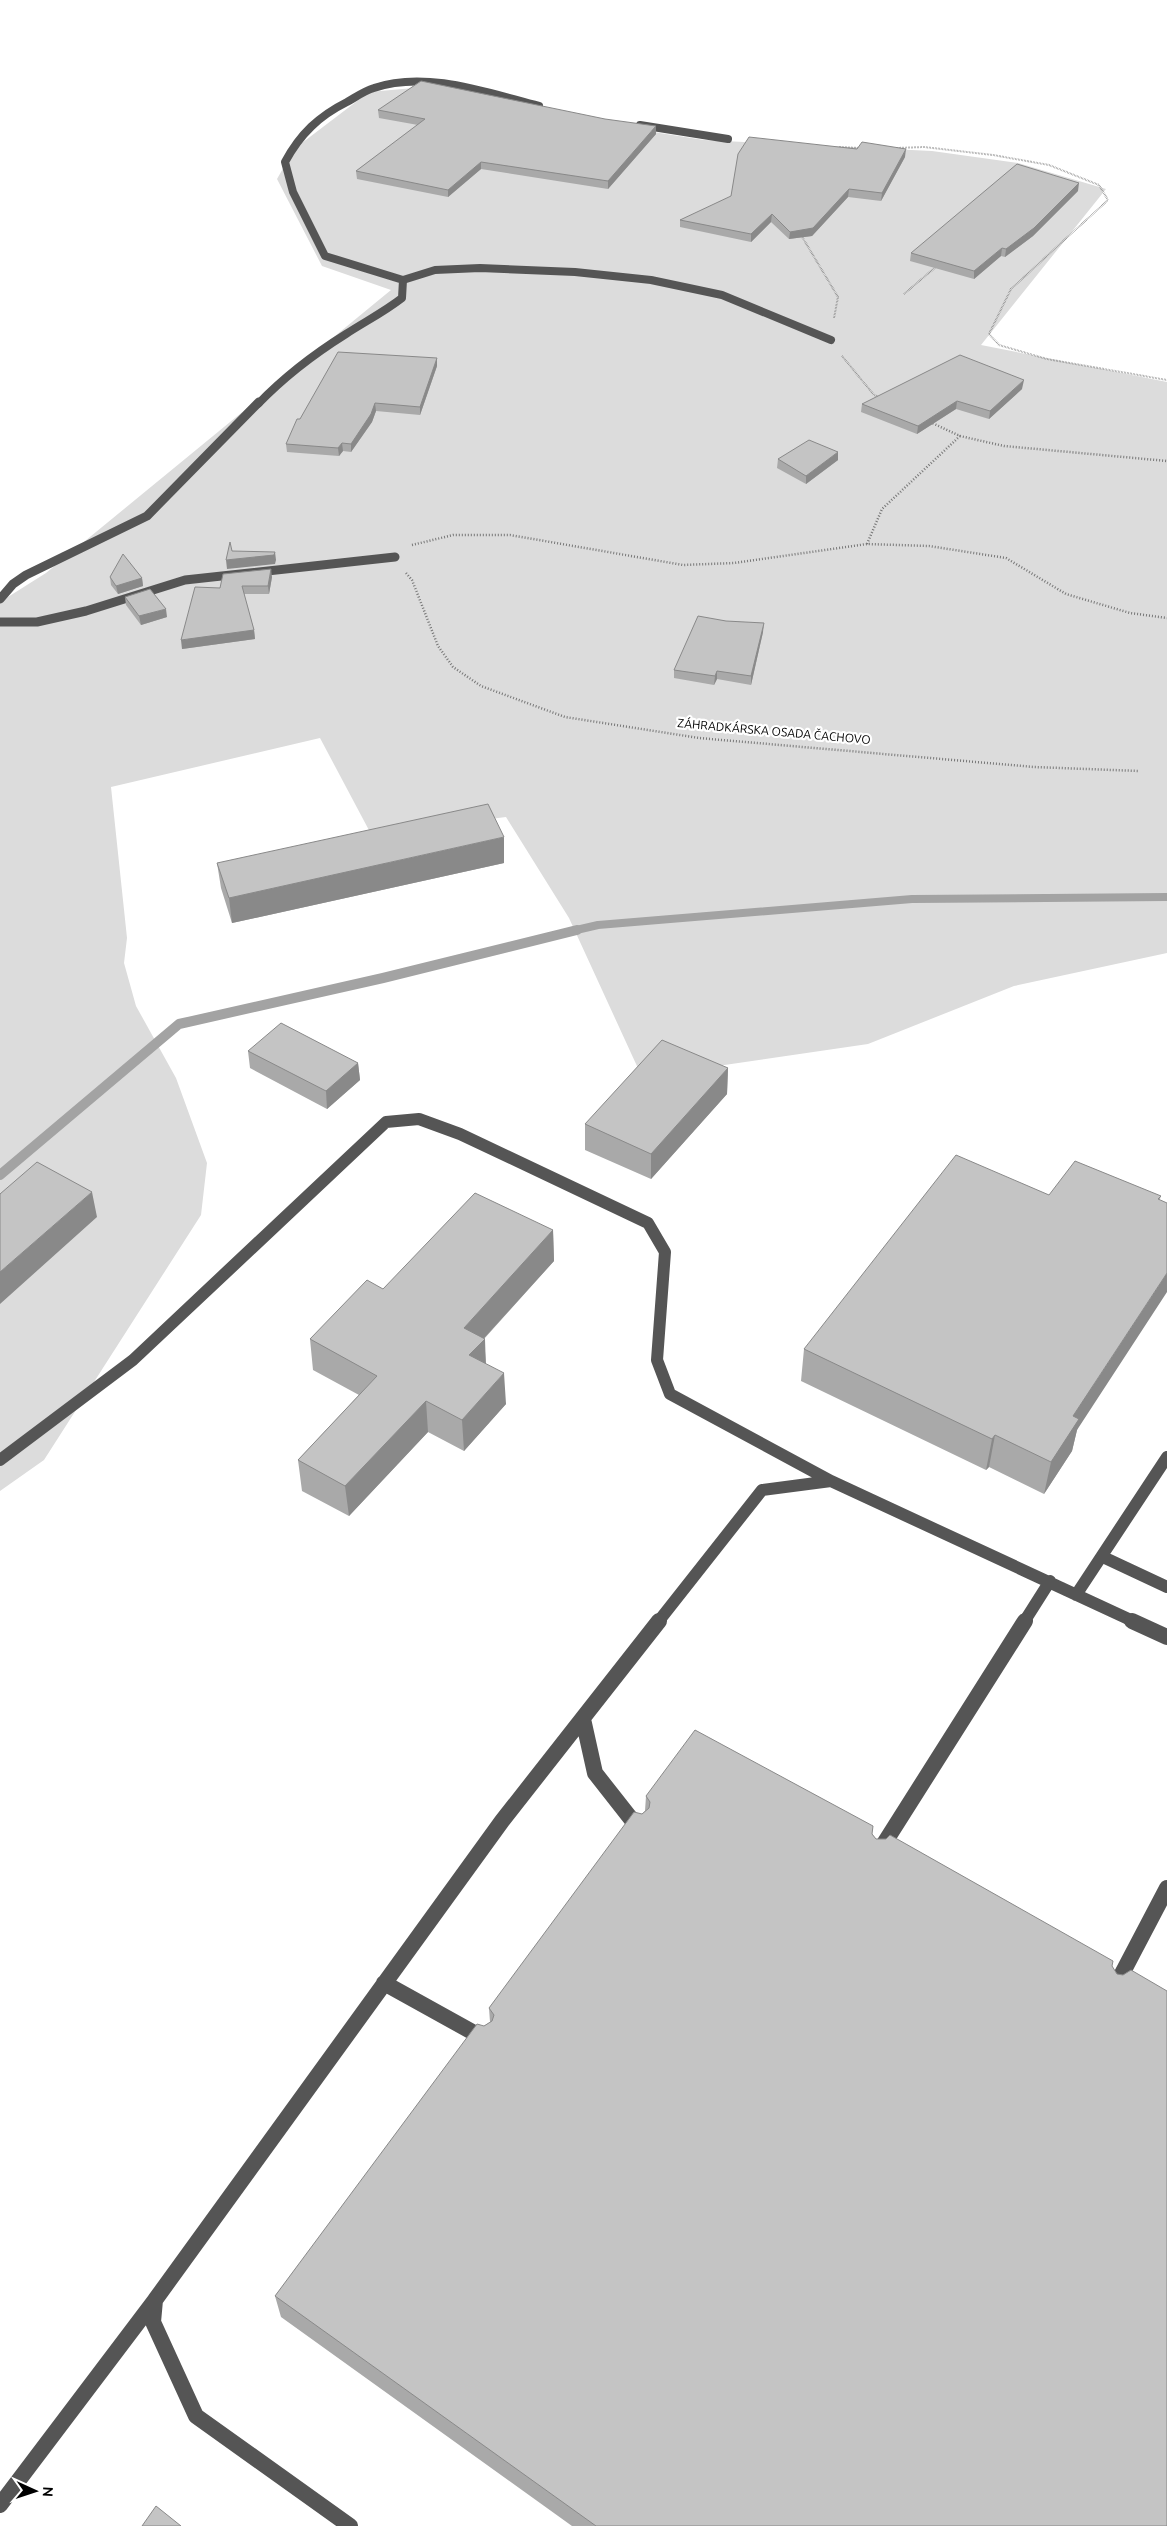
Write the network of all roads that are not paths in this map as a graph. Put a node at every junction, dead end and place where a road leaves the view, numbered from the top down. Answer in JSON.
{"nodes":[{"id":1,"x":547,"y":108,"type":"edge"},
{"id":2,"x":630,"y":124,"type":"edge"},
{"id":3,"x":728,"y":139,"type":"dead end"},
{"id":4,"x":403,"y":280,"type":"junction"},
{"id":5,"x":831,"y":340,"type":"road end"},
{"id":6,"x":395,"y":557,"type":"road end"},
{"id":7,"x":0,"y":599,"type":"edge"},
{"id":8,"x":0,"y":622,"type":"edge"},
{"id":9,"x":1167,"y":1457,"type":"edge"},
{"id":10,"x":0,"y":1460,"type":"edge"},
{"id":11,"x":831,"y":1481,"type":"junction"},
{"id":12,"x":1103,"y":1557,"type":"junction"},
{"id":13,"x":1050,"y":1581,"type":"junction"},
{"id":14,"x":1167,"y":1587,"type":"edge"},
{"id":15,"x":1076,"y":1595,"type":"junction"},
{"id":16,"x":1167,"y":1637,"type":"edge"},
{"id":17,"x":582,"y":1719,"type":"junction"},
{"id":18,"x":639,"y":1829,"type":"edge"},
{"id":19,"x":877,"y":1855,"type":"edge"},
{"id":20,"x":1167,"y":1888,"type":"edge"},
{"id":21,"x":384,"y":1983,"type":"junction"},
{"id":22,"x":1114,"y":1989,"type":"edge"},
{"id":23,"x":485,"y":2039,"type":"edge"},
{"id":24,"x":155,"y":2300,"type":"junction"},
{"id":25,"x":0,"y":2505,"type":"edge"},
{"id":26,"x":350,"y":2526,"type":"edge"}],
"edges":[{"from":1,"to":4,"type":"lane"},
{"from":2,"to":3,"type":"lane"},
{"from":4,"to":5,"type":"lane"},
{"from":4,"to":7,"type":"lane"},
{"from":6,"to":8,"type":"lane"},
{"from":9,"to":12,"type":"lane"},
{"from":10,"to":11,"type":"lane"},
{"from":11,"to":13,"type":"lane"},
{"from":11,"to":17,"type":"lane"},
{"from":12,"to":14,"type":"lane"},
{"from":12,"to":15,"type":"lane"},
{"from":13,"to":15,"type":"lane"},
{"from":13,"to":19,"type":"lane"},
{"from":15,"to":16,"type":"lane"},
{"from":17,"to":18,"type":"lane"},
{"from":17,"to":21,"type":"lane"},
{"from":20,"to":22,"type":"lane"},
{"from":21,"to":23,"type":"lane"},
{"from":21,"to":24,"type":"lane"},
{"from":24,"to":25,"type":"lane"},
{"from":24,"to":26,"type":"lane"}]}
